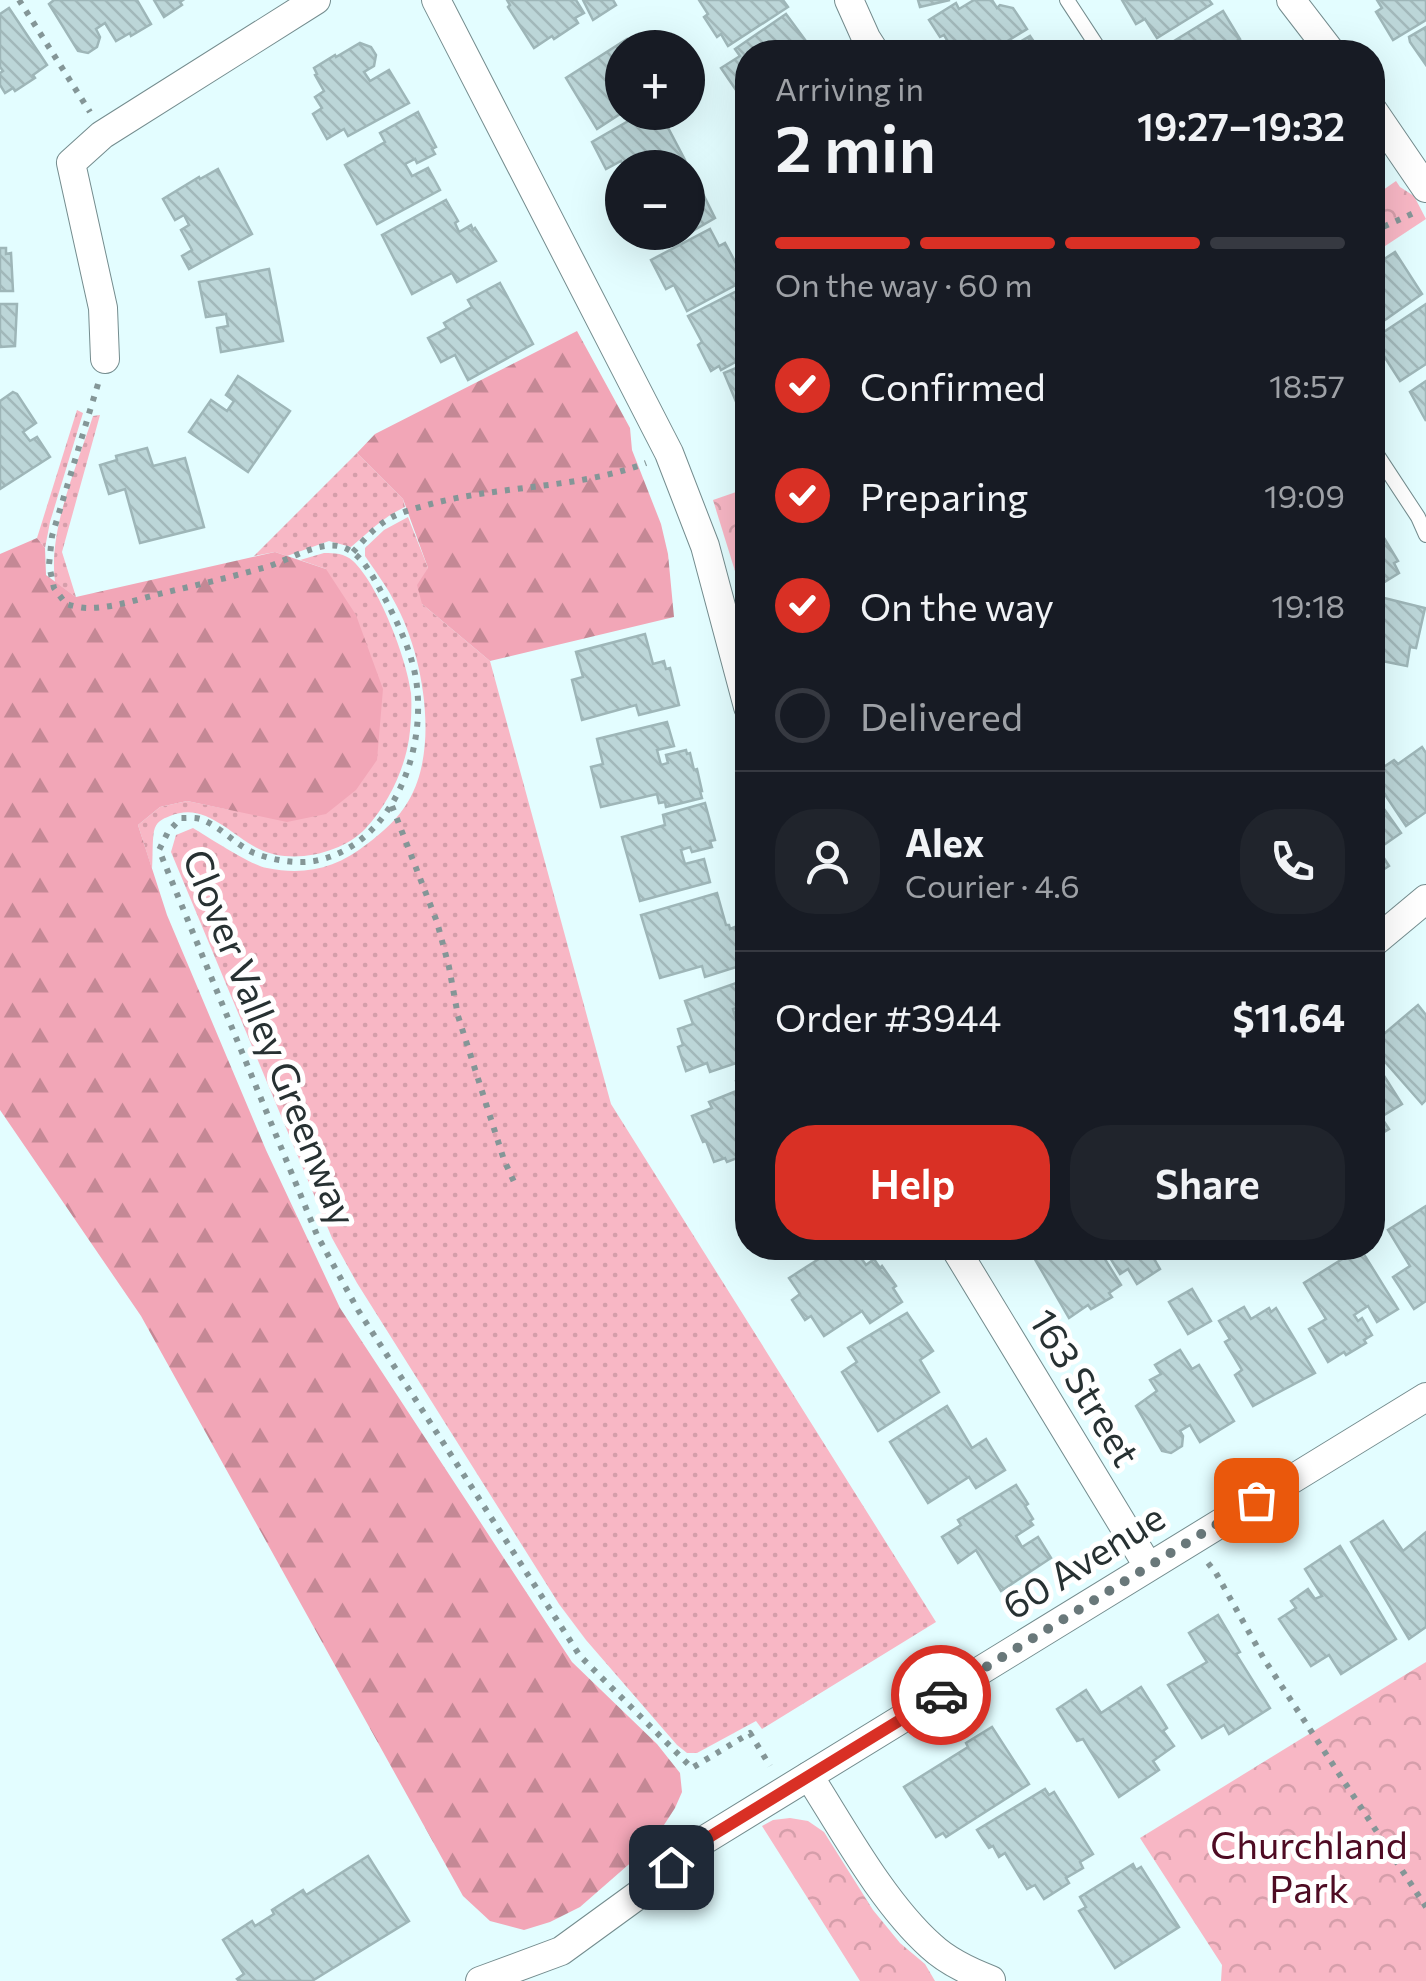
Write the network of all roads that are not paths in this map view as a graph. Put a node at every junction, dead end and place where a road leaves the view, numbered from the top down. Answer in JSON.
{"nodes":[{"id":1,"x":316,"y":0,"type":"edge"},
{"id":2,"x":436,"y":0,"type":"edge"},
{"id":3,"x":849,"y":0,"type":"edge"},
{"id":4,"x":1067,"y":0,"type":"edge"},
{"id":5,"x":1291,"y":0,"type":"edge"},
{"id":6,"x":867,"y":40,"type":"edge"},
{"id":7,"x":1092,"y":40,"type":"edge"},
{"id":8,"x":1321,"y":40,"type":"edge"},
{"id":9,"x":1385,"y":132,"type":"edge"},
{"id":10,"x":1423,"y":199,"type":"edge"},
{"id":11,"x":105,"y":360,"type":"dead end"},
{"id":12,"x":1385,"y":467,"type":"edge"},
{"id":13,"x":1426,"y":535,"type":"edge"},
{"id":14,"x":735,"y":657,"type":"edge"},
{"id":15,"x":1426,"y":900,"type":"edge"},
{"id":16,"x":1385,"y":933,"type":"edge"},
{"id":17,"x":963,"y":1260,"type":"edge"},
{"id":18,"x":1426,"y":1396,"type":"edge"},
{"id":19,"x":1148,"y":1566,"type":"junction"},
{"id":20,"x":809,"y":1776,"type":"junction"},
{"id":21,"x":991,"y":1980,"type":"edge"},
{"id":22,"x":480,"y":1981,"type":"edge"}],
"edges":[{"from":1,"to":11,"type":"street"},
{"from":2,"to":14,"type":"street"},
{"from":3,"to":6,"type":"street"},
{"from":4,"to":7,"type":"lane"},
{"from":5,"to":8,"type":"street"},
{"from":9,"to":10,"type":"street"},
{"from":12,"to":13,"type":"lane"},
{"from":15,"to":16,"type":"street"},
{"from":17,"to":19,"type":"street","name":"163 Street"},
{"from":18,"to":19,"type":"street","name":"60 Avenue"},
{"from":19,"to":20,"type":"street","name":"60 Avenue"},
{"from":20,"to":21,"type":"street"},
{"from":20,"to":22,"type":"street","name":"60 Avenue"}]}
